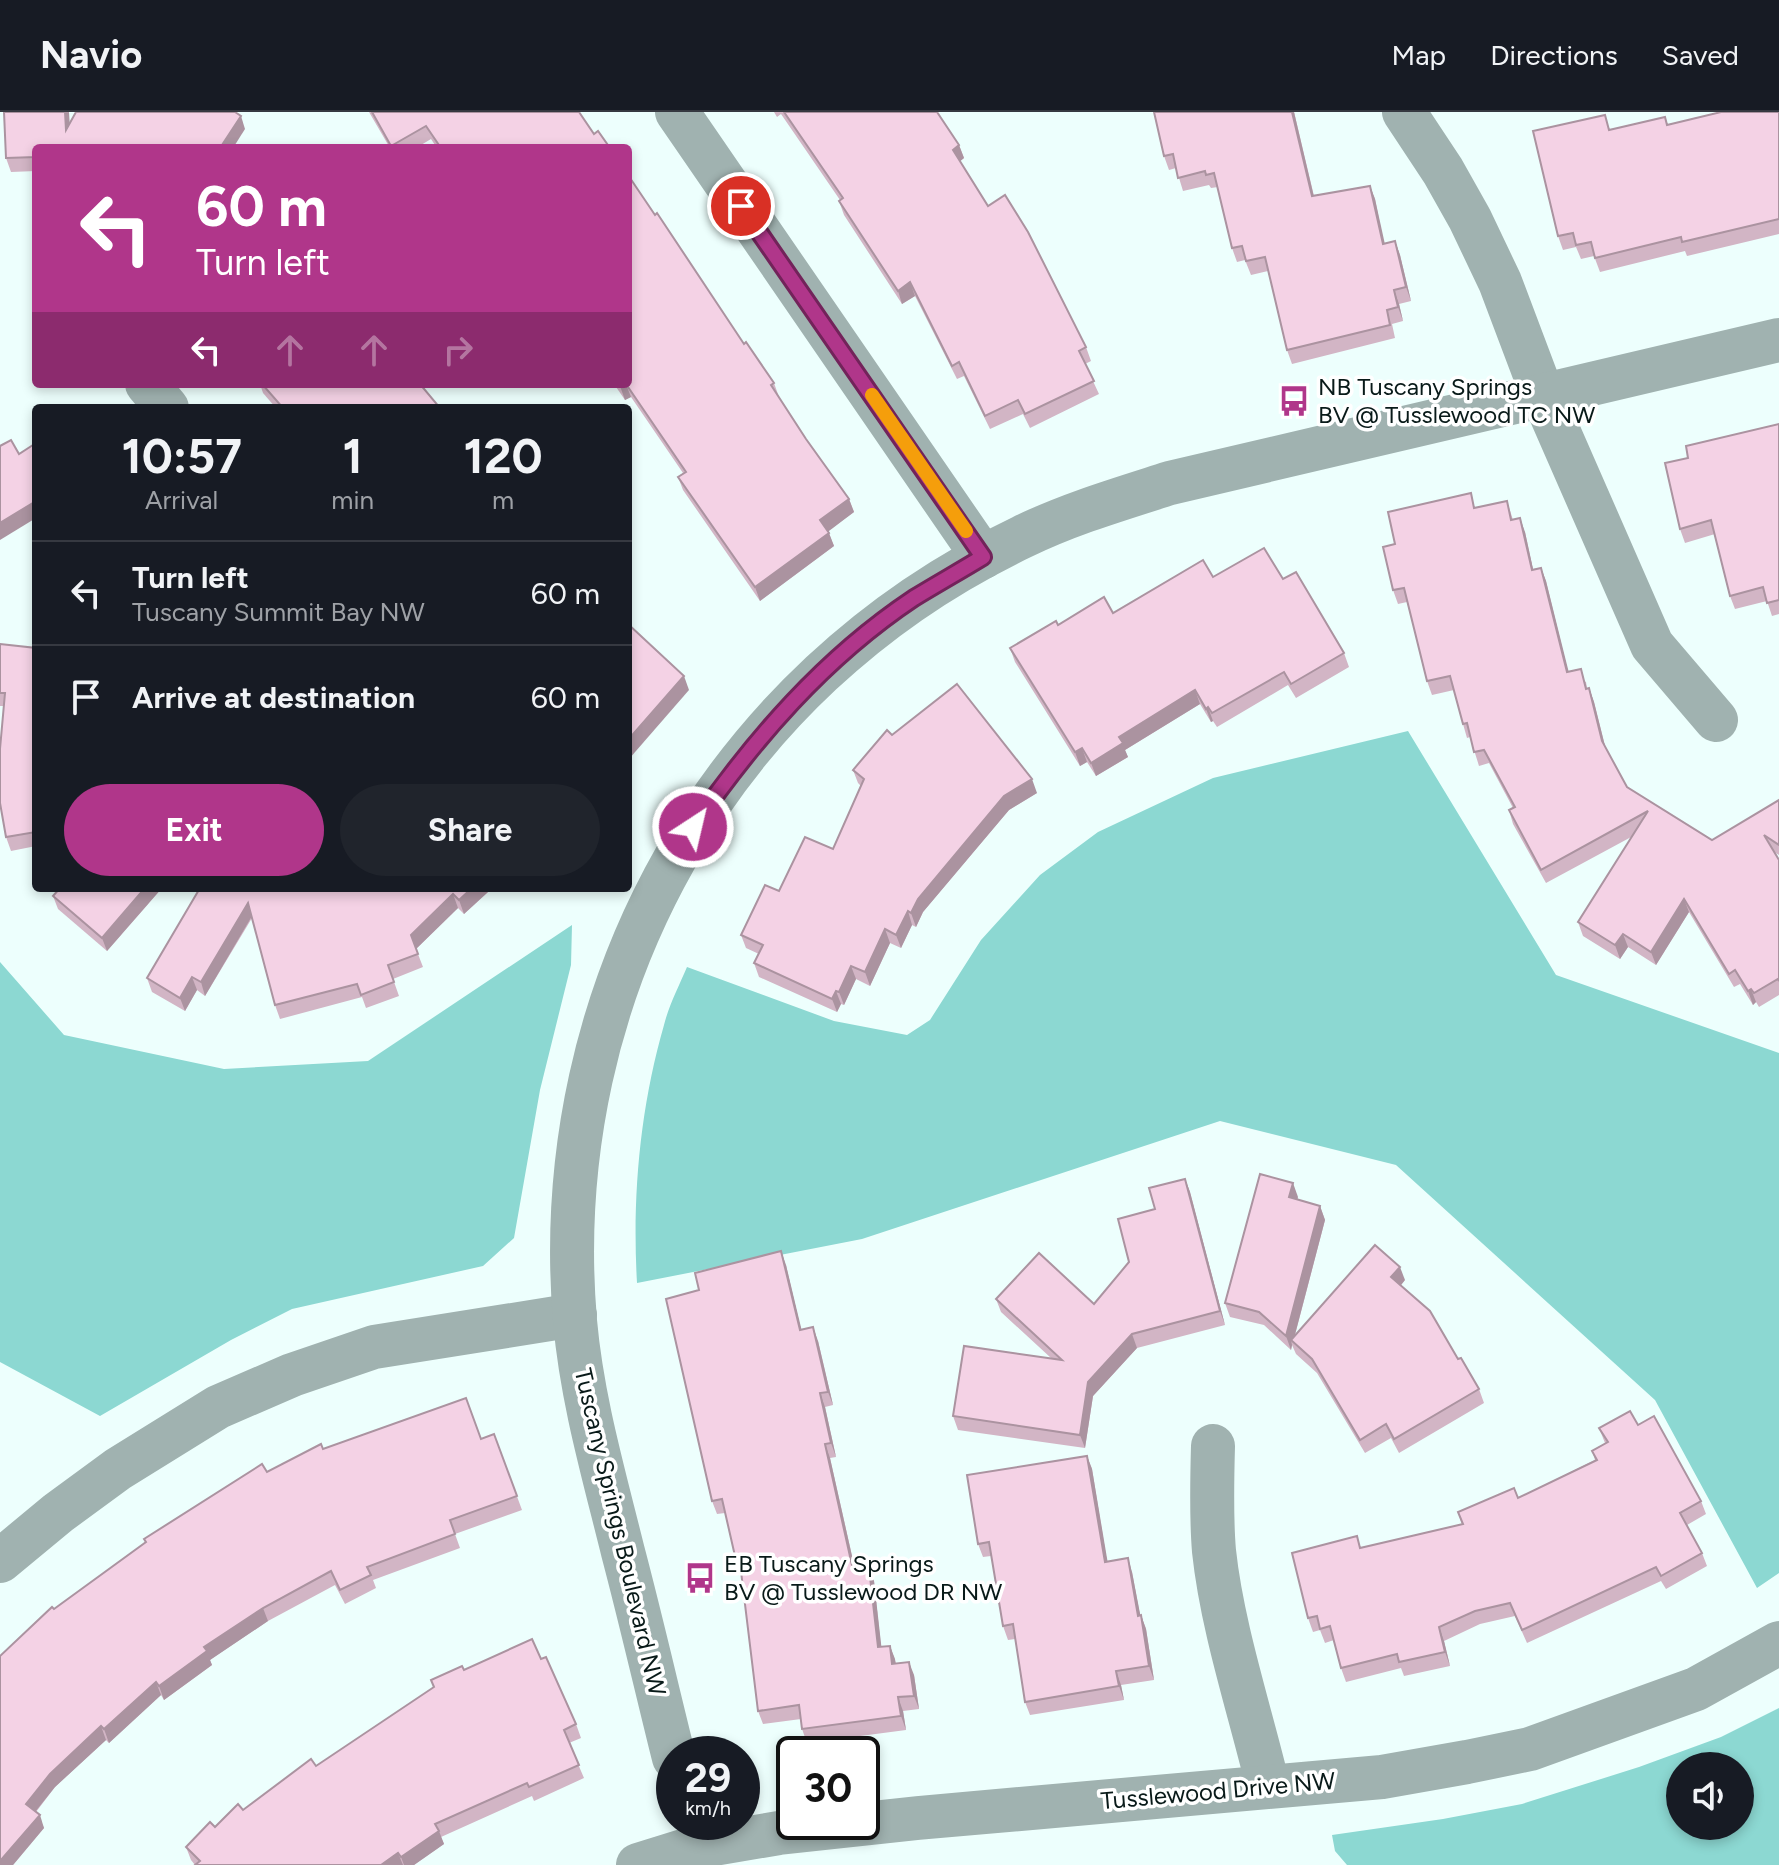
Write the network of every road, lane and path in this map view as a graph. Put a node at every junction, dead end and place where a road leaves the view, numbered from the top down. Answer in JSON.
{"nodes":[{"id":1,"x":677,"y":112,"type":"edge"},
{"id":2,"x":1404,"y":112,"type":"edge"},
{"id":3,"x":1779,"y":340,"type":"edge"},
{"id":4,"x":150,"y":388,"type":"edge"},
{"id":5,"x":1543,"y":396,"type":"junction"},
{"id":6,"x":164,"y":404,"type":"edge"},
{"id":7,"x":983,"y":557,"type":"junction"},
{"id":8,"x":1716,"y":720,"type":"dead end"},
{"id":9,"x":640,"y":894,"type":"edge"},
{"id":10,"x":575,"y":1315,"type":"junction"},
{"id":11,"x":1213,"y":1446,"type":"dead end"},
{"id":12,"x":0,"y":1561,"type":"edge"},
{"id":13,"x":1779,"y":1643,"type":"edge"},
{"id":14,"x":668,"y":1736,"type":"edge"},
{"id":15,"x":1268,"y":1786,"type":"junction"},
{"id":16,"x":760,"y":1833,"type":"edge"},
{"id":17,"x":682,"y":1840,"type":"edge"},
{"id":18,"x":638,"y":1865,"type":"edge"}],
"edges":[{"from":1,"to":7,"type":"street"},
{"from":2,"to":5,"type":"street"},
{"from":3,"to":5,"type":"street","name":"Tuscany Springs Boulevard NW"},
{"from":4,"to":6,"type":"street"},
{"from":5,"to":7,"type":"street","name":"Tuscany Springs Boulevard NW"},
{"from":5,"to":8,"type":"street"},
{"from":7,"to":9,"type":"street","name":"Tuscany Springs Boulevard NW"},
{"from":9,"to":10,"type":"street","name":"Tuscany Springs Boulevard NW"},
{"from":10,"to":12,"type":"street"},
{"from":10,"to":14,"type":"street","name":"Tuscany Springs Boulevard NW"},
{"from":11,"to":15,"type":"street"},
{"from":13,"to":15,"type":"street","name":"Tusslewood Drive NW"},
{"from":15,"to":16,"type":"street","name":"Tusslewood Drive NW"},
{"from":17,"to":18,"type":"street","name":"Tusslewood Drive NW"}]}
